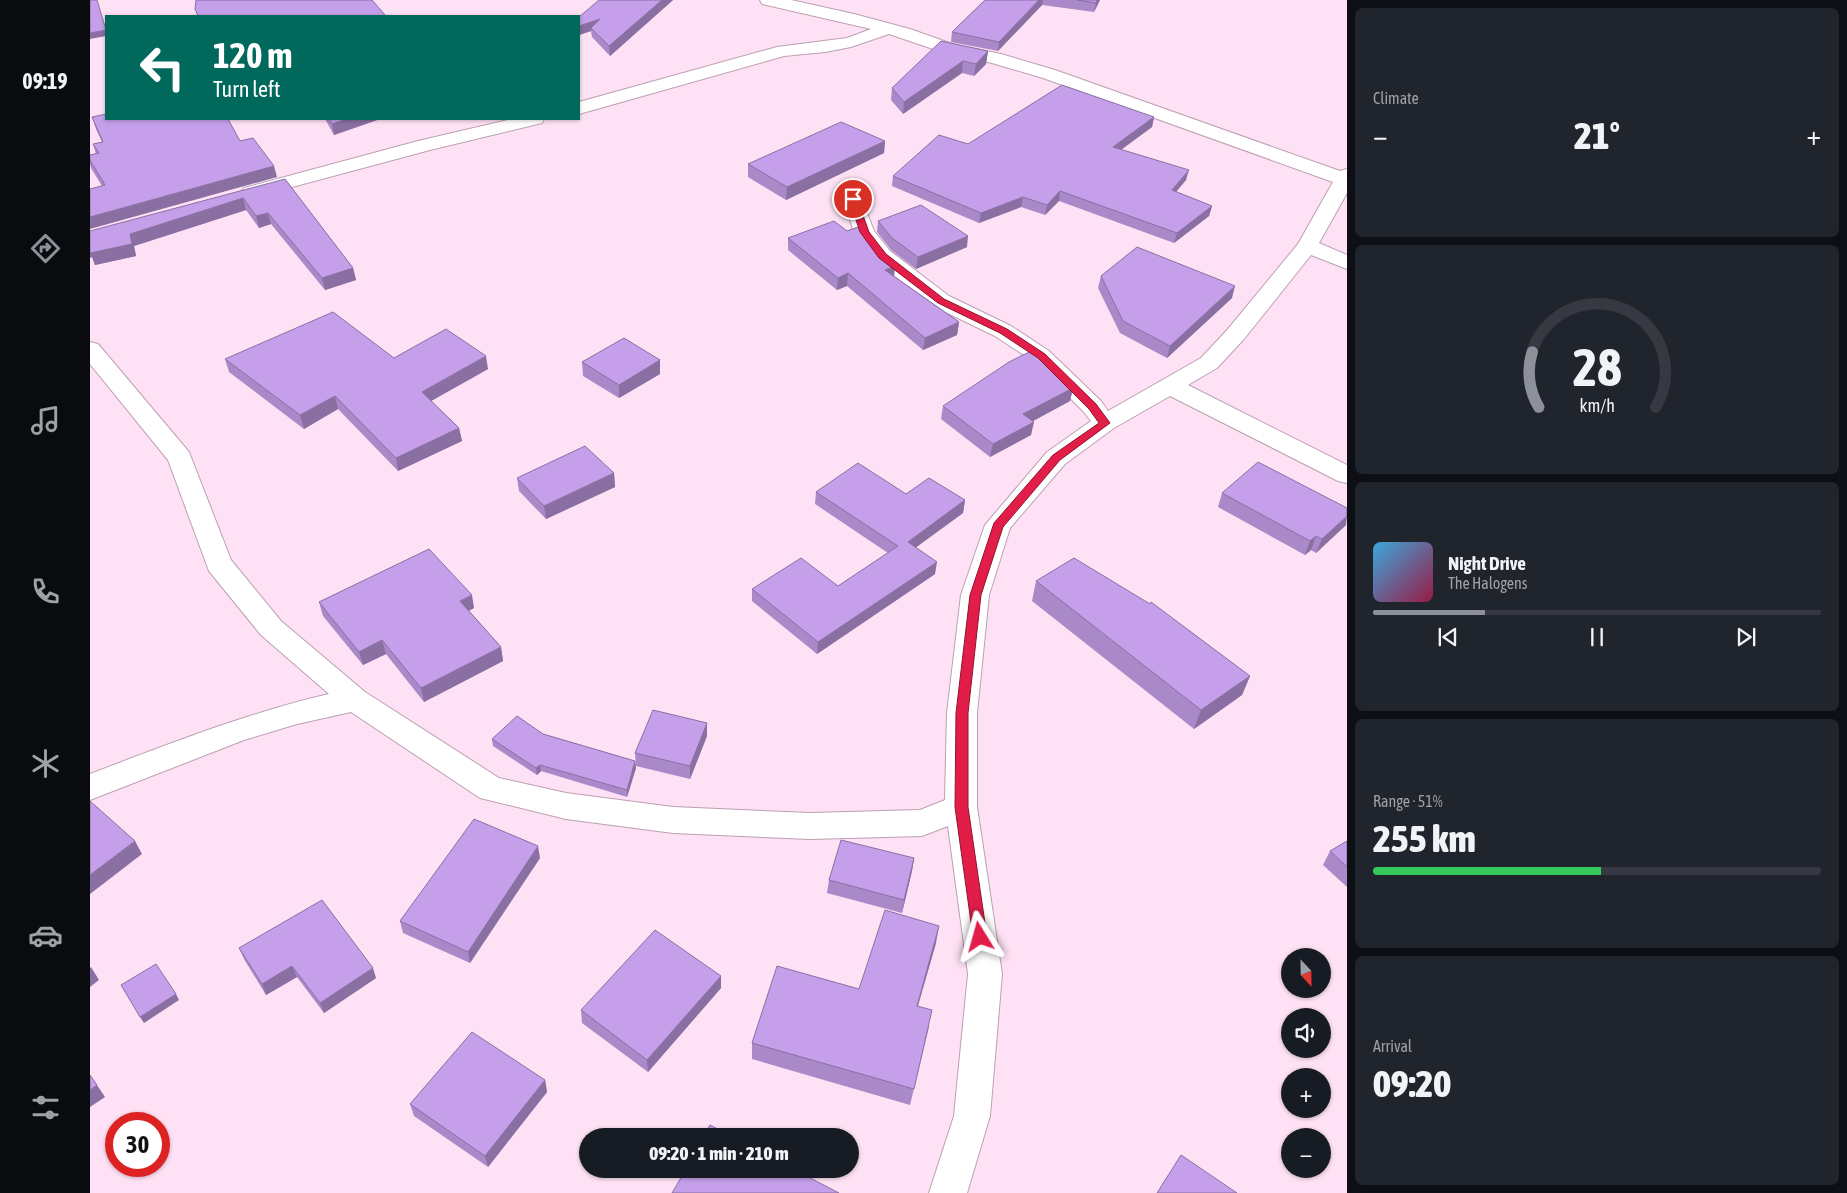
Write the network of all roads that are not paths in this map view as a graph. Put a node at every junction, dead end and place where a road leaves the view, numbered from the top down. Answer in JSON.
{"nodes":[{"id":1,"x":768,"y":0,"type":"edge"},
{"id":2,"x":887,"y":29,"type":"junction"},
{"id":3,"x":580,"y":108,"type":"edge"},
{"id":4,"x":531,"y":120,"type":"edge"},
{"id":5,"x":1346,"y":177,"type":"edge"},
{"id":6,"x":235,"y":196,"type":"edge"},
{"id":7,"x":853,"y":199,"type":"dead end"},
{"id":8,"x":1307,"y":246,"type":"junction"},
{"id":9,"x":1347,"y":263,"type":"edge"},
{"id":10,"x":90,"y":349,"type":"edge"},
{"id":11,"x":1168,"y":386,"type":"junction"},
{"id":12,"x":1105,"y":423,"type":"junction"},
{"id":13,"x":1347,"y":476,"type":"edge"},
{"id":14,"x":355,"y":700,"type":"junction"},
{"id":15,"x":90,"y":787,"type":"edge"},
{"id":16,"x":962,"y":807,"type":"junction"},
{"id":17,"x":948,"y":1193,"type":"edge"}],
"edges":[{"from":1,"to":2,"type":"street"},
{"from":2,"to":3,"type":"street"},
{"from":2,"to":5,"type":"street"},
{"from":4,"to":6,"type":"street"},
{"from":5,"to":8,"type":"street"},
{"from":7,"to":12,"type":"street"},
{"from":8,"to":9,"type":"street"},
{"from":8,"to":11,"type":"street"},
{"from":10,"to":14,"type":"street"},
{"from":11,"to":12,"type":"street"},
{"from":11,"to":13,"type":"street"},
{"from":12,"to":16,"type":"street"},
{"from":14,"to":15,"type":"street"},
{"from":14,"to":16,"type":"street"},
{"from":16,"to":17,"type":"street"}]}
